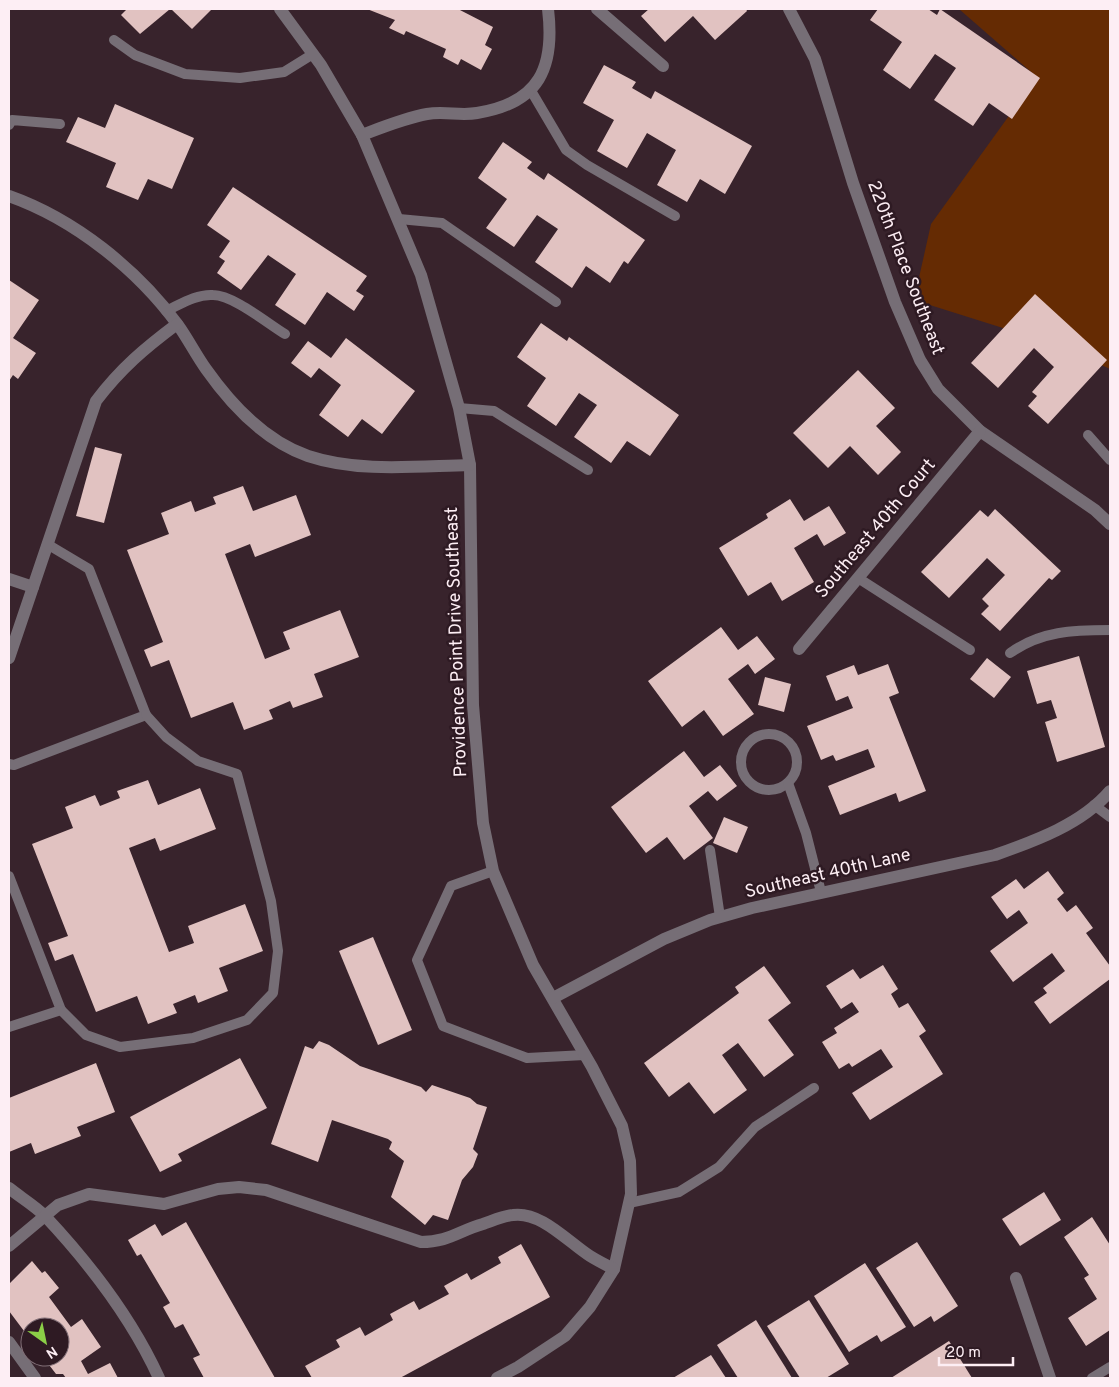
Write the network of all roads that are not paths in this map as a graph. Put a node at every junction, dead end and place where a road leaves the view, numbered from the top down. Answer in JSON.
{"nodes":[{"id":1,"x":280,"y":9,"type":"edge"},
{"id":2,"x":548,"y":9,"type":"edge"},
{"id":3,"x":597,"y":9,"type":"edge"},
{"id":4,"x":789,"y":9,"type":"edge"},
{"id":5,"x":114,"y":40,"type":"dead end"},
{"id":6,"x":313,"y":54,"type":"junction"},
{"id":7,"x":663,"y":66,"type":"dead end"},
{"id":8,"x":530,"y":89,"type":"junction"},
{"id":9,"x":60,"y":124,"type":"dead end"},
{"id":10,"x":9,"y":125,"type":"edge"},
{"id":11,"x":362,"y":135,"type":"junction"},
{"id":12,"x":9,"y":196,"type":"edge"},
{"id":13,"x":674,"y":216,"type":"dead end"},
{"id":14,"x":399,"y":219,"type":"junction"},
{"id":15,"x":556,"y":302,"type":"dead end"},
{"id":16,"x":166,"y":311,"type":"junction"},
{"id":17,"x":177,"y":324,"type":"junction"},
{"id":18,"x":284,"y":334,"type":"dead end"},
{"id":19,"x":459,"y":408,"type":"junction"},
{"id":20,"x":980,"y":431,"type":"junction"},
{"id":21,"x":1088,"y":435,"type":"dead end"},
{"id":22,"x":1110,"y":460,"type":"edge"},
{"id":23,"x":470,"y":465,"type":"junction"},
{"id":24,"x":588,"y":470,"type":"dead end"},
{"id":25,"x":1110,"y":524,"type":"edge"},
{"id":26,"x":47,"y":544,"type":"junction"},
{"id":27,"x":858,"y":578,"type":"junction"},
{"id":28,"x":9,"y":579,"type":"edge"},
{"id":29,"x":33,"y":587,"type":"junction"},
{"id":30,"x":1110,"y":630,"type":"edge"},
{"id":31,"x":798,"y":649,"type":"dead end"},
{"id":32,"x":970,"y":650,"type":"dead end"},
{"id":33,"x":1010,"y":653,"type":"dead end"},
{"id":34,"x":9,"y":658,"type":"edge"},
{"id":35,"x":146,"y":715,"type":"junction"},
{"id":36,"x":9,"y":764,"type":"edge"},
{"id":37,"x":788,"y":783,"type":"junction"},
{"id":38,"x":1110,"y":791,"type":"edge"},
{"id":39,"x":1094,"y":805,"type":"junction"},
{"id":40,"x":1110,"y":817,"type":"edge"},
{"id":41,"x":710,"y":850,"type":"dead end"},
{"id":42,"x":493,"y":871,"type":"junction"},
{"id":43,"x":9,"y":876,"type":"edge"},
{"id":44,"x":821,"y":892,"type":"junction"},
{"id":45,"x":720,"y":917,"type":"junction"},
{"id":46,"x":553,"y":998,"type":"junction"},
{"id":47,"x":61,"y":1010,"type":"junction"},
{"id":48,"x":9,"y":1027,"type":"edge"},
{"id":49,"x":586,"y":1055,"type":"junction"},
{"id":50,"x":814,"y":1088,"type":"dead end"},
{"id":51,"x":9,"y":1188,"type":"edge"},
{"id":52,"x":629,"y":1203,"type":"junction"},
{"id":53,"x":44,"y":1215,"type":"junction"},
{"id":54,"x":9,"y":1246,"type":"edge"},
{"id":55,"x":614,"y":1269,"type":"junction"},
{"id":56,"x":1016,"y":1278,"type":"dead end"},
{"id":57,"x":9,"y":1342,"type":"edge"},
{"id":58,"x":1110,"y":1367,"type":"edge"},
{"id":59,"x":35,"y":1378,"type":"edge"},
{"id":60,"x":160,"y":1378,"type":"edge"},
{"id":61,"x":497,"y":1378,"type":"edge"},
{"id":62,"x":1050,"y":1378,"type":"edge"},
{"id":63,"x":1092,"y":1378,"type":"edge"}],
"edges":[{"from":1,"to":6,"type":"street","name":"Providence Point Drive Southeast"},
{"from":2,"to":8,"type":"street"},
{"from":3,"to":7,"type":"street"},
{"from":4,"to":20,"type":"street","name":"220th Place Southeast"},
{"from":5,"to":6,"type":"lane"},
{"from":6,"to":11,"type":"street","name":"Providence Point Drive Southeast"},
{"from":8,"to":11,"type":"street"},
{"from":8,"to":13,"type":"lane"},
{"from":9,"to":10,"type":"lane"},
{"from":11,"to":14,"type":"street","name":"Providence Point Drive Southeast"},
{"from":12,"to":16,"type":"street"},
{"from":14,"to":15,"type":"lane"},
{"from":14,"to":19,"type":"street","name":"Providence Point Drive Southeast"},
{"from":16,"to":17,"type":"street"},
{"from":16,"to":18,"type":"lane"},
{"from":17,"to":23,"type":"street"},
{"from":17,"to":26,"type":"street"},
{"from":19,"to":23,"type":"street","name":"Providence Point Drive Southeast"},
{"from":19,"to":24,"type":"lane"},
{"from":20,"to":25,"type":"street","name":"220th Place Southeast"},
{"from":20,"to":27,"type":"street","name":"Southeast 40th Court"},
{"from":21,"to":22,"type":"lane"},
{"from":23,"to":42,"type":"street","name":"Providence Point Drive Southeast"},
{"from":26,"to":29,"type":"street"},
{"from":26,"to":35,"type":"lane"},
{"from":27,"to":31,"type":"street","name":"Southeast 40th Court"},
{"from":27,"to":32,"type":"lane"},
{"from":28,"to":29,"type":"street"},
{"from":29,"to":34,"type":"street"},
{"from":30,"to":33,"type":"lane"},
{"from":35,"to":36,"type":"lane"},
{"from":35,"to":47,"type":"lane"},
{"from":37,"to":37,"type":"lane"},
{"from":37,"to":44,"type":"lane"},
{"from":38,"to":39,"type":"street","name":"Southeast 40th Lane"},
{"from":39,"to":40,"type":"lane"},
{"from":39,"to":44,"type":"street","name":"Southeast 40th Lane"},
{"from":41,"to":45,"type":"lane"},
{"from":42,"to":46,"type":"street","name":"Providence Point Drive Southeast"},
{"from":42,"to":49,"type":"lane"},
{"from":43,"to":47,"type":"lane"},
{"from":44,"to":45,"type":"street","name":"Southeast 40th Lane"},
{"from":45,"to":46,"type":"street","name":"Southeast 40th Lane"},
{"from":46,"to":49,"type":"street","name":"Providence Point Drive Southeast"},
{"from":47,"to":48,"type":"lane"},
{"from":49,"to":52,"type":"street","name":"Providence Point Drive Southeast"},
{"from":50,"to":52,"type":"lane"},
{"from":51,"to":53,"type":"street"},
{"from":52,"to":55,"type":"street","name":"Providence Point Drive Southeast"},
{"from":53,"to":54,"type":"street"},
{"from":53,"to":55,"type":"street"},
{"from":53,"to":60,"type":"street"},
{"from":55,"to":61,"type":"street","name":"Providence Point Drive Southeast"},
{"from":56,"to":62,"type":"street"},
{"from":57,"to":59,"type":"street"},
{"from":58,"to":63,"type":"lane"}]}
